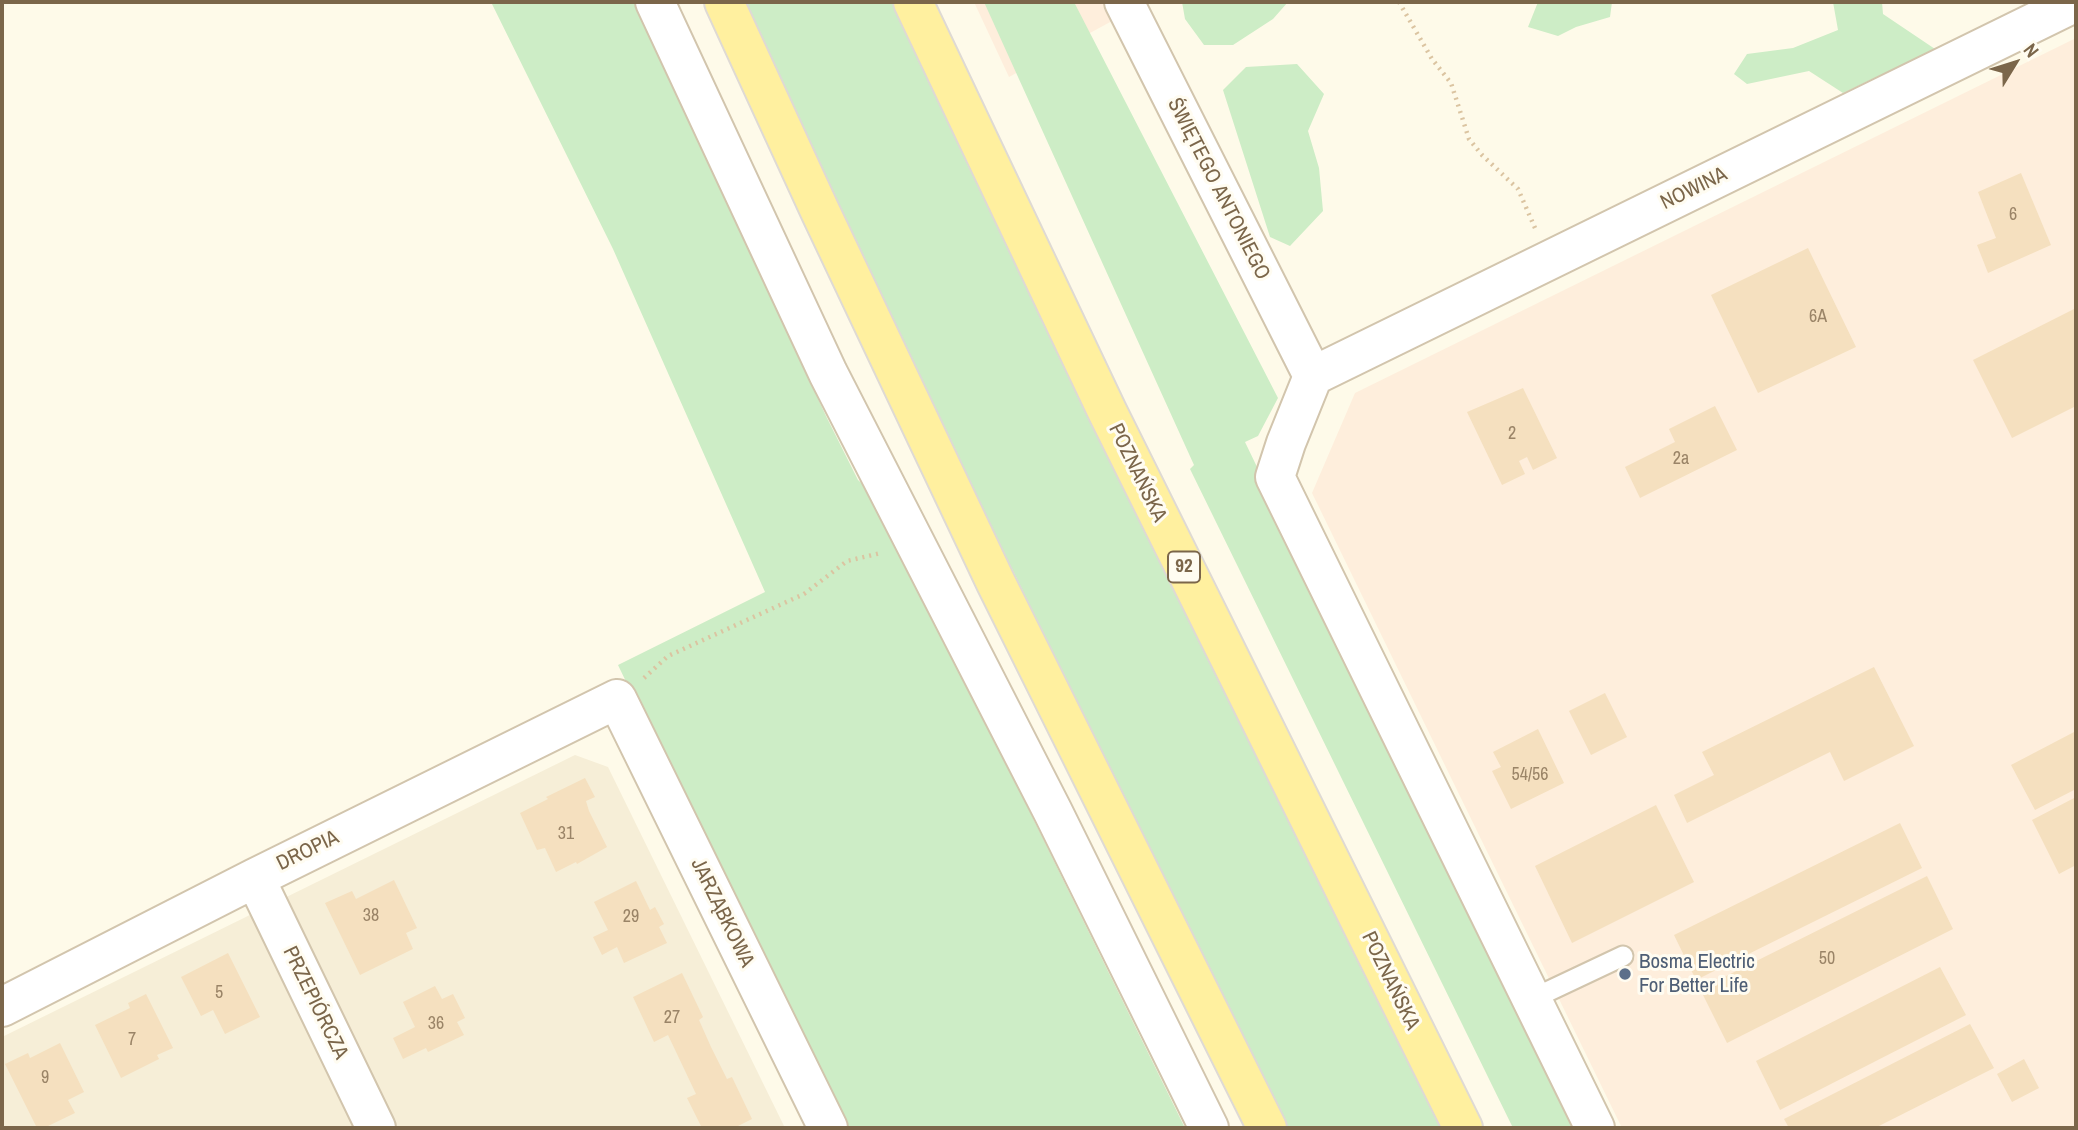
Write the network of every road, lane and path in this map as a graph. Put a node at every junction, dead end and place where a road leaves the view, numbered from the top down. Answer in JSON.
{"nodes":[{"id":1,"x":655,"y":2,"type":"edge"},
{"id":2,"x":724,"y":2,"type":"edge"},
{"id":3,"x":913,"y":2,"type":"edge"},
{"id":4,"x":1124,"y":2,"type":"edge"},
{"id":5,"x":1399,"y":2,"type":"edge"},
{"id":6,"x":2076,"y":2,"type":"edge"},
{"id":7,"x":1550,"y":260,"type":"junction"},
{"id":8,"x":1313,"y":376,"type":"junction"},
{"id":9,"x":913,"y":537,"type":"junction"},
{"id":10,"x":617,"y":699,"type":"junction"},
{"id":11,"x":255,"y":878,"type":"junction"},
{"id":12,"x":1623,"y":956,"type":"dead end"},
{"id":13,"x":1532,"y":999,"type":"junction"},
{"id":14,"x":2,"y":1007,"type":"edge"},
{"id":15,"x":376,"y":1128,"type":"edge"},
{"id":16,"x":828,"y":1128,"type":"edge"},
{"id":17,"x":1209,"y":1128,"type":"edge"},
{"id":18,"x":1267,"y":1128,"type":"edge"},
{"id":19,"x":1463,"y":1128,"type":"edge"},
{"id":20,"x":1595,"y":1128,"type":"edge"}],
"edges":[{"from":1,"to":9,"type":"street"},
{"from":2,"to":18,"type":"main road"},
{"from":3,"to":19,"type":"main road","name":"POZNAŃSKA","number":"92"},
{"from":4,"to":8,"type":"street","name":"ŚWIĘTEGO ANTONIEGO"},
{"from":5,"to":7,"type":"path"},
{"from":6,"to":7,"type":"street","name":"NOWINA"},
{"from":7,"to":8,"type":"street","name":"NOWINA"},
{"from":8,"to":13,"type":"street"},
{"from":9,"to":10,"type":"path"},
{"from":9,"to":17,"type":"street"},
{"from":10,"to":11,"type":"street","name":"DROPIA"},
{"from":10,"to":16,"type":"street","name":"JARZĄBKOWA"},
{"from":11,"to":14,"type":"street","name":"DROPIA"},
{"from":11,"to":15,"type":"street","name":"PRZEPIÓRCZA"},
{"from":12,"to":13,"type":"lane"},
{"from":13,"to":20,"type":"street"}]}
